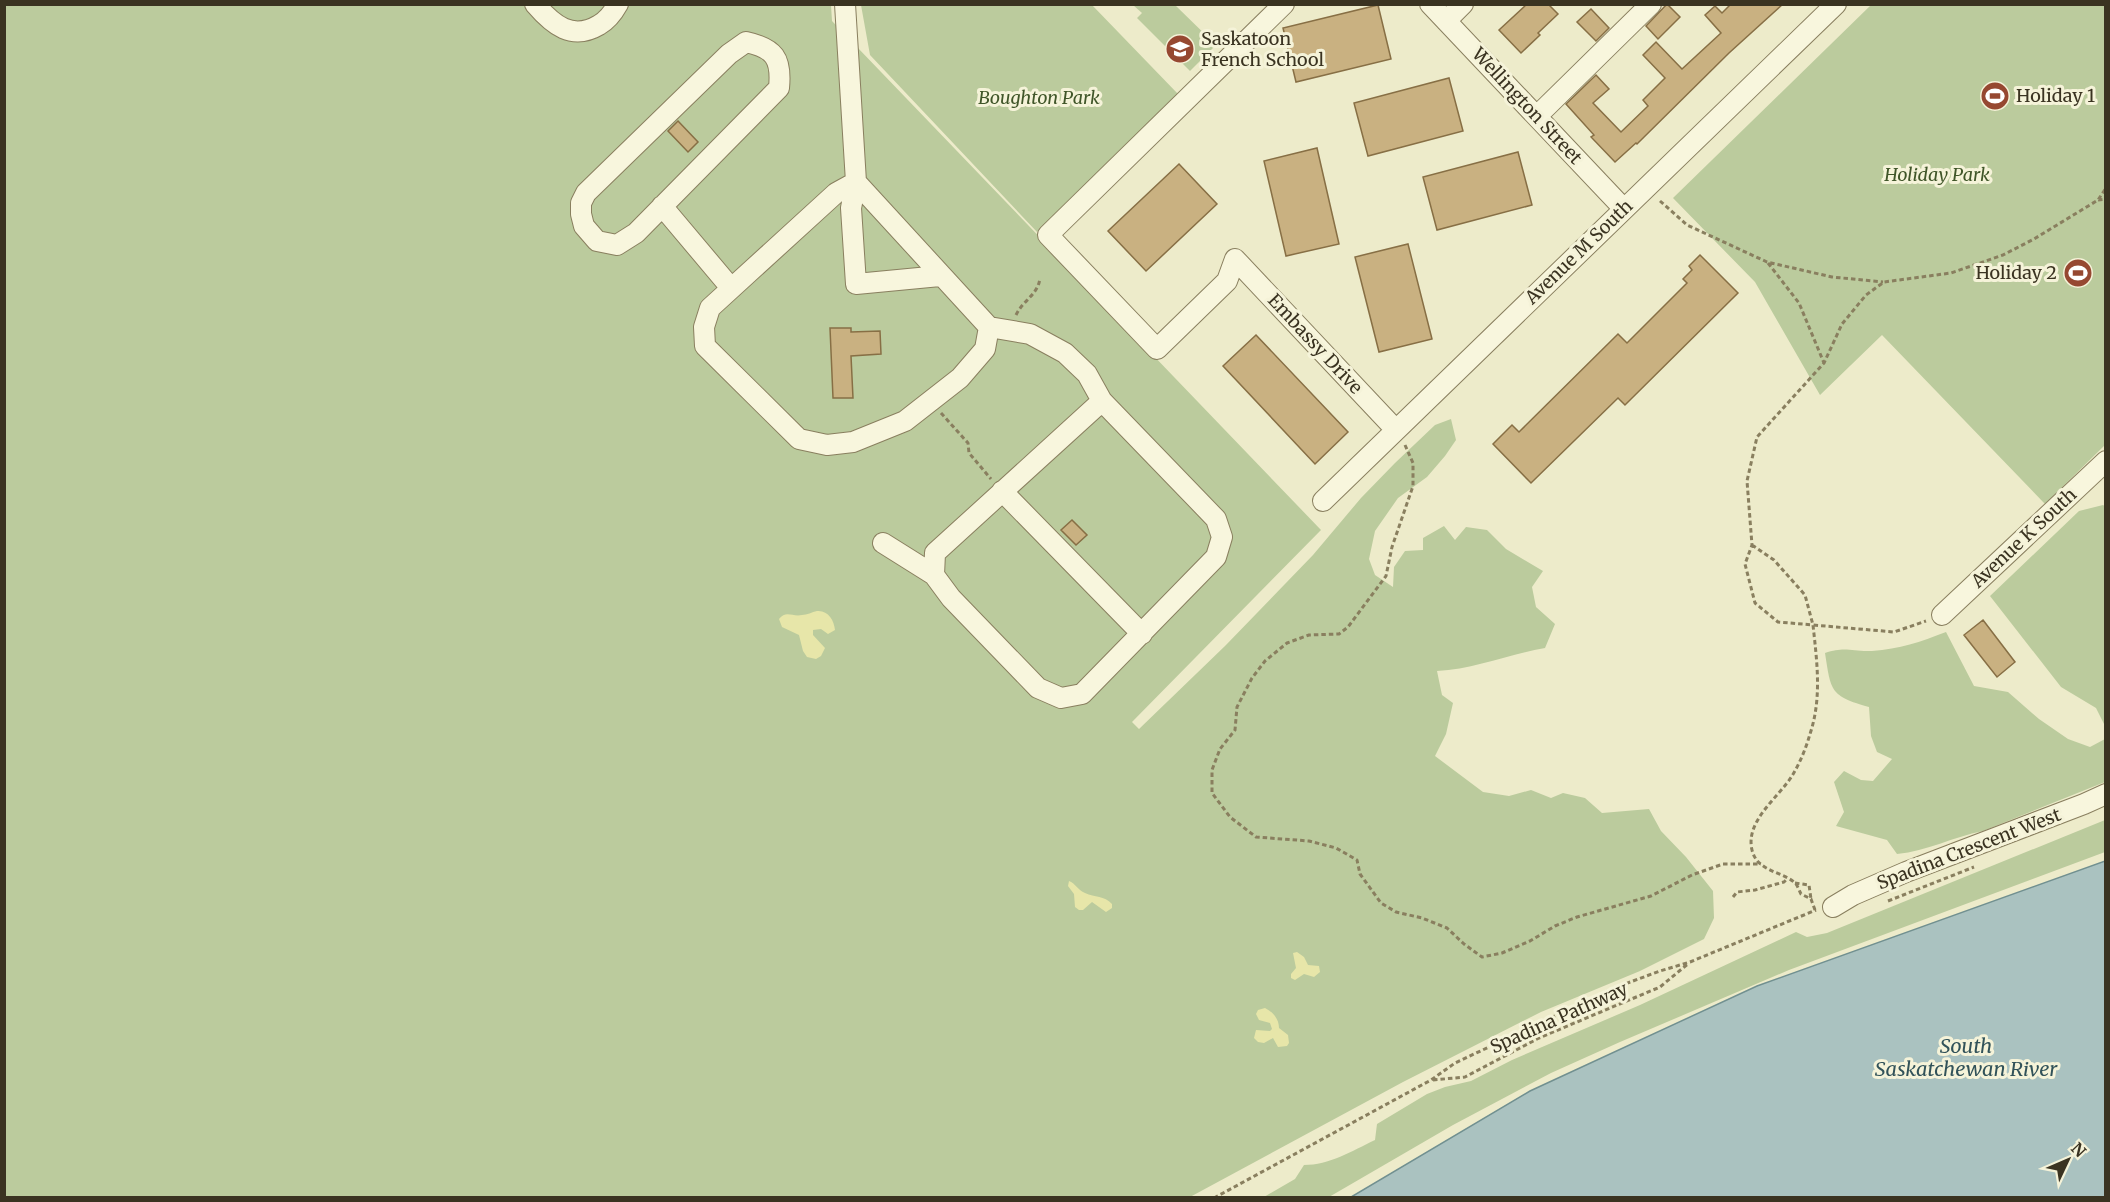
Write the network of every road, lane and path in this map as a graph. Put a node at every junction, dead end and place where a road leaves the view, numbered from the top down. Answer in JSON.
{"nodes":[{"id":1,"x":535,"y":4,"type":"edge"},
{"id":2,"x":618,"y":4,"type":"edge"},
{"id":3,"x":845,"y":4,"type":"edge"},
{"id":4,"x":1284,"y":4,"type":"edge"},
{"id":5,"x":1430,"y":4,"type":"edge"},
{"id":6,"x":1463,"y":4,"type":"edge"},
{"id":7,"x":1651,"y":4,"type":"edge"},
{"id":8,"x":1836,"y":4,"type":"edge"},
{"id":9,"x":1446,"y":21,"type":"junction"},
{"id":10,"x":1537,"y":116,"type":"junction"},
{"id":11,"x":856,"y":182,"type":"junction"},
{"id":12,"x":1645,"y":188,"type":"junction"},
{"id":13,"x":2106,"y":188,"type":"edge"},
{"id":14,"x":2106,"y":199,"type":"edge"},
{"id":15,"x":2098,"y":200,"type":"junction"},
{"id":16,"x":662,"y":206,"type":"junction"},
{"id":17,"x":1624,"y":209,"type":"junction"},
{"id":18,"x":1767,"y":262,"type":"junction"},
{"id":19,"x":940,"y":276,"type":"junction"},
{"id":20,"x":1040,"y":278,"type":"dead end"},
{"id":21,"x":1884,"y":282,"type":"junction"},
{"id":22,"x":731,"y":288,"type":"junction"},
{"id":23,"x":989,"y":327,"type":"junction"},
{"id":24,"x":1010,"y":331,"type":"junction"},
{"id":25,"x":1824,"y":363,"type":"junction"},
{"id":26,"x":930,"y":401,"type":"junction"},
{"id":27,"x":1102,"y":401,"type":"junction"},
{"id":28,"x":1404,"y":434,"type":"junction"},
{"id":29,"x":2106,"y":460,"type":"edge"},
{"id":30,"x":1002,"y":491,"type":"junction"},
{"id":31,"x":1323,"y":501,"type":"dead end"},
{"id":32,"x":883,"y":543,"type":"dead end"},
{"id":33,"x":1752,"y":545,"type":"junction"},
{"id":34,"x":934,"y":575,"type":"junction"},
{"id":35,"x":1942,"y":615,"type":"joint"},
{"id":36,"x":1813,"y":625,"type":"junction"},
{"id":37,"x":1142,"y":634,"type":"junction"},
{"id":38,"x":2106,"y":794,"type":"edge"},
{"id":39,"x":1761,"y":864,"type":"junction"},
{"id":40,"x":1787,"y":879,"type":"junction"},
{"id":41,"x":1795,"y":883,"type":"junction"},
{"id":42,"x":1733,"y":897,"type":"dead end"},
{"id":43,"x":1811,"y":898,"type":"junction"},
{"id":44,"x":1823,"y":908,"type":"junction"},
{"id":45,"x":1690,"y":962,"type":"junction"},
{"id":46,"x":1431,"y":1080,"type":"junction"},
{"id":47,"x":1214,"y":1197,"type":"edge"}],
"edges":[{"from":1,"to":2,"type":"street"},
{"from":3,"to":11,"type":"street"},
{"from":4,"to":28,"type":"street","name":"Embassy Drive"},
{"from":5,"to":9,"type":"street","name":"Wellington Street"},
{"from":6,"to":9,"type":"street"},
{"from":7,"to":10,"type":"street"},
{"from":8,"to":12,"type":"street","name":"Avenue M South"},
{"from":9,"to":10,"type":"street","name":"Wellington Street"},
{"from":10,"to":17,"type":"street","name":"Wellington Street"},
{"from":11,"to":19,"type":"street"},
{"from":11,"to":19,"type":"street"},
{"from":11,"to":22,"type":"street"},
{"from":12,"to":17,"type":"street","name":"Avenue M South"},
{"from":12,"to":18,"type":"path"},
{"from":13,"to":15,"type":"path"},
{"from":14,"to":15,"type":"path"},
{"from":15,"to":21,"type":"path"},
{"from":16,"to":16,"type":"street"},
{"from":16,"to":22,"type":"street"},
{"from":17,"to":28,"type":"street","name":"Avenue M South"},
{"from":18,"to":21,"type":"path"},
{"from":18,"to":25,"type":"path"},
{"from":19,"to":23,"type":"street"},
{"from":20,"to":24,"type":"path"},
{"from":21,"to":25,"type":"path"},
{"from":22,"to":26,"type":"street"},
{"from":23,"to":24,"type":"street"},
{"from":23,"to":26,"type":"street"},
{"from":24,"to":27,"type":"street"},
{"from":25,"to":33,"type":"path"},
{"from":26,"to":30,"type":"path"},
{"from":27,"to":30,"type":"street"},
{"from":27,"to":37,"type":"street"},
{"from":28,"to":31,"type":"street","name":"Avenue M South"},
{"from":28,"to":39,"type":"path"},
{"from":29,"to":35,"type":"street","name":"Avenue K South"},
{"from":30,"to":34,"type":"street"},
{"from":30,"to":37,"type":"street"},
{"from":32,"to":34,"type":"street"},
{"from":33,"to":36,"type":"path"},
{"from":33,"to":36,"type":"path"},
{"from":34,"to":37,"type":"street"},
{"from":35,"to":36,"type":"path"},
{"from":36,"to":39,"type":"path"},
{"from":38,"to":44,"type":"street","name":"Spadina Crescent West"},
{"from":39,"to":40,"type":"path"},
{"from":40,"to":41,"type":"path"},
{"from":40,"to":42,"type":"path"},
{"from":41,"to":43,"type":"path"},
{"from":41,"to":43,"type":"path"},
{"from":43,"to":44,"type":"path"},
{"from":44,"to":45,"type":"path","name":"Spadina Pathway"},
{"from":45,"to":46,"type":"path","name":"Spadina Pathway"},
{"from":45,"to":46,"type":"path","name":"Spadina Pathway"},
{"from":46,"to":47,"type":"path","name":"Spadina Pathway"}]}
